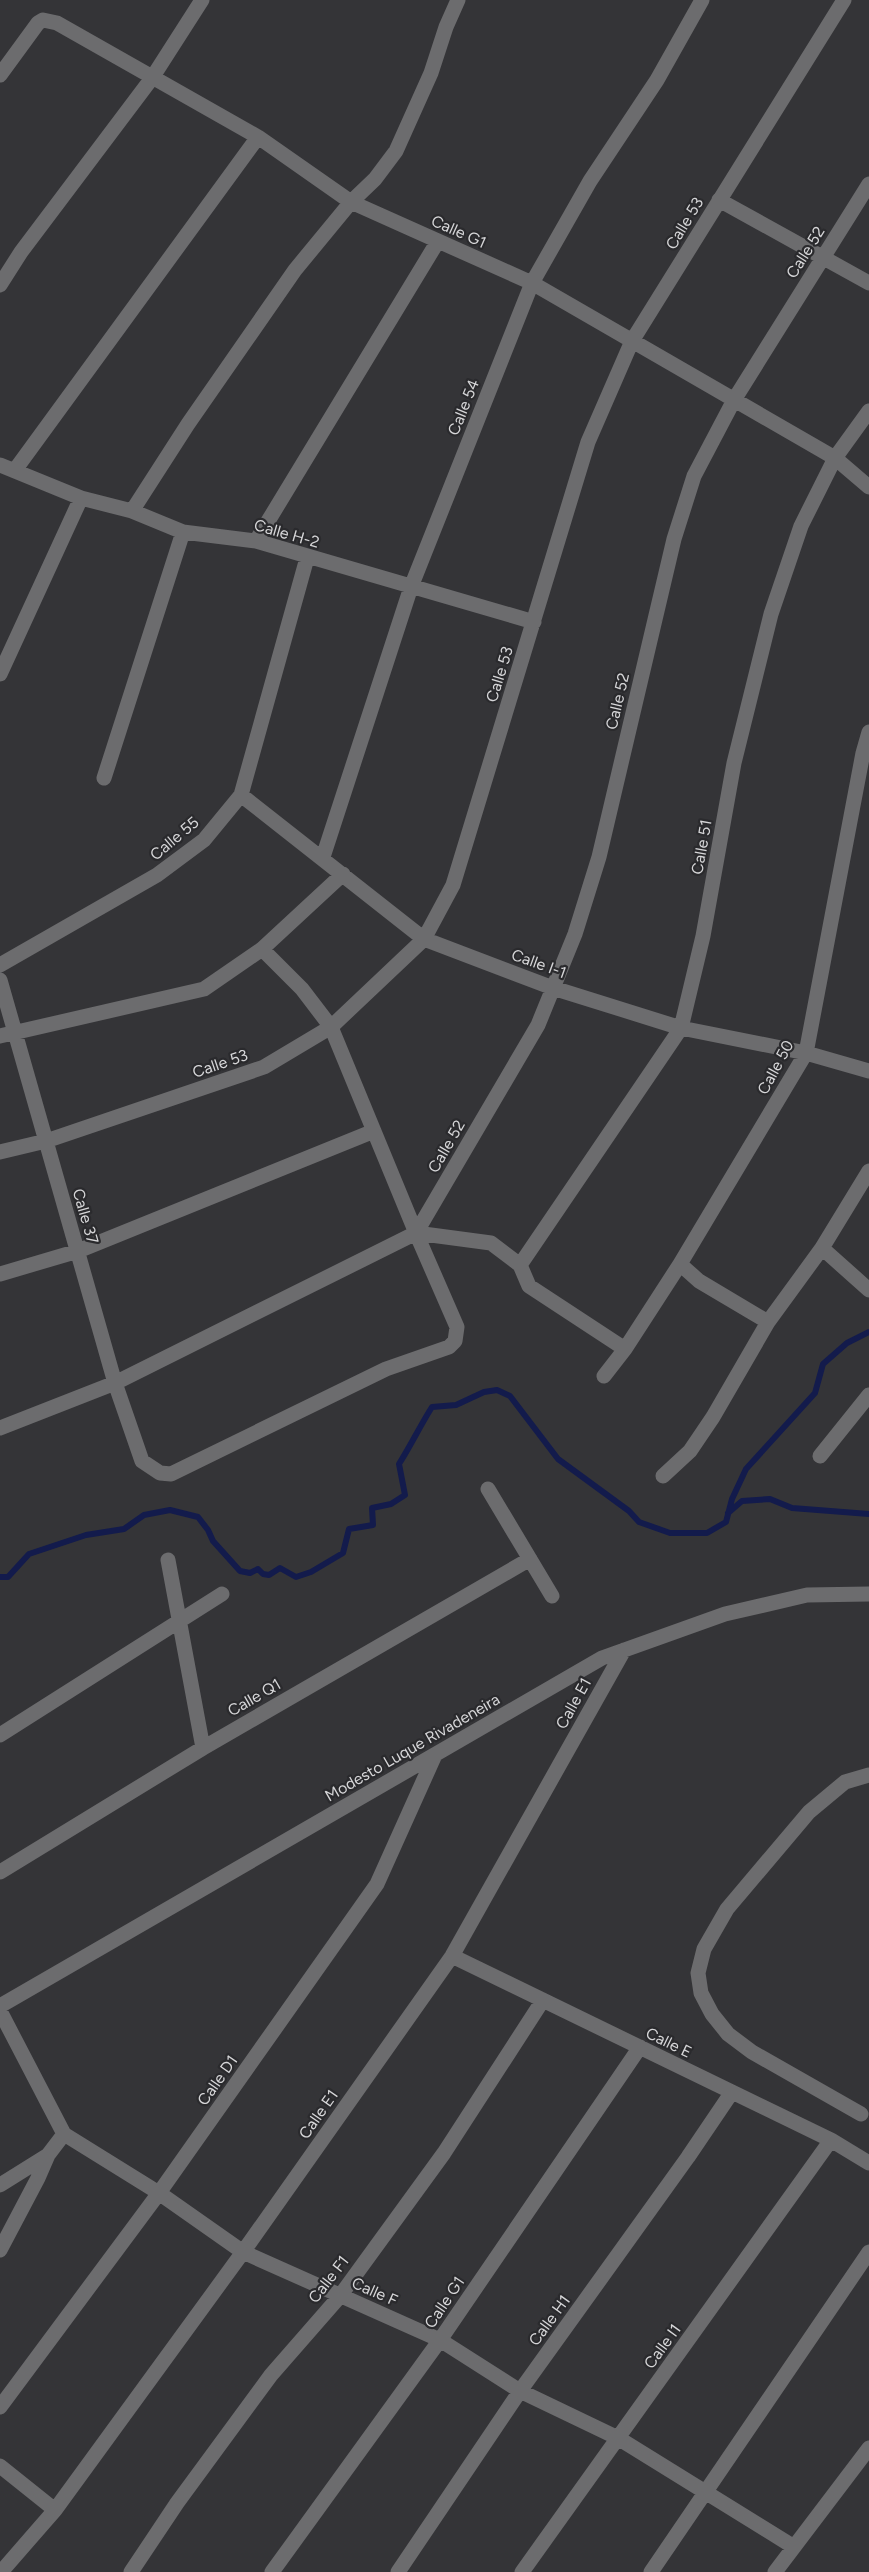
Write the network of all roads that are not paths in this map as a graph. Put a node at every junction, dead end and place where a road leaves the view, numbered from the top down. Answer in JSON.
{"nodes":[{"id":1,"x":202,"y":0,"type":"edge"},
{"id":2,"x":458,"y":0,"type":"edge"},
{"id":3,"x":702,"y":0,"type":"edge"},
{"id":4,"x":844,"y":0,"type":"edge"},
{"id":5,"x":0,"y":75,"type":"edge"},
{"id":6,"x":152,"y":78,"type":"junction"},
{"id":7,"x":258,"y":136,"type":"junction"},
{"id":8,"x":869,"y":184,"type":"edge"},
{"id":9,"x":718,"y":200,"type":"junction"},
{"id":10,"x":351,"y":202,"type":"junction"},
{"id":11,"x":438,"y":242,"type":"junction"},
{"id":12,"x":823,"y":257,"type":"junction"},
{"id":13,"x":532,"y":283,"type":"junction"},
{"id":14,"x":869,"y":283,"type":"edge"},
{"id":15,"x":0,"y":285,"type":"edge"},
{"id":16,"x":632,"y":341,"type":"junction"},
{"id":17,"x":734,"y":400,"type":"junction"},
{"id":18,"x":869,"y":411,"type":"edge"},
{"id":19,"x":835,"y":458,"type":"junction"},
{"id":20,"x":0,"y":465,"type":"edge"},
{"id":21,"x":15,"y":470,"type":"junction"},
{"id":22,"x":869,"y":487,"type":"edge"},
{"id":23,"x":81,"y":498,"type":"junction"},
{"id":24,"x":132,"y":511,"type":"junction"},
{"id":25,"x":183,"y":532,"type":"junction"},
{"id":26,"x":256,"y":541,"type":"junction"},
{"id":27,"x":307,"y":558,"type":"junction"},
{"id":28,"x":411,"y":587,"type":"junction"},
{"id":29,"x":534,"y":621,"type":"junction"},
{"id":30,"x":0,"y":673,"type":"edge"},
{"id":31,"x":869,"y":732,"type":"edge"},
{"id":32,"x":104,"y":778,"type":"dead end"},
{"id":33,"x":241,"y":795,"type":"junction"},
{"id":34,"x":323,"y":857,"type":"junction"},
{"id":35,"x":343,"y":874,"type":"junction"},
{"id":36,"x":424,"y":939,"type":"junction"},
{"id":37,"x":262,"y":949,"type":"junction"},
{"id":38,"x":0,"y":965,"type":"edge"},
{"id":39,"x":0,"y":980,"type":"edge"},
{"id":40,"x":553,"y":988,"type":"junction"},
{"id":41,"x":331,"y":1027,"type":"junction"},
{"id":42,"x":681,"y":1028,"type":"junction"},
{"id":43,"x":8,"y":1034,"type":"edge"},
{"id":44,"x":806,"y":1053,"type":"junction"},
{"id":45,"x":869,"y":1071,"type":"edge"},
{"id":46,"x":374,"y":1131,"type":"junction"},
{"id":47,"x":46,"y":1141,"type":"junction"},
{"id":48,"x":0,"y":1152,"type":"edge"},
{"id":49,"x":869,"y":1170,"type":"edge"},
{"id":50,"x":416,"y":1233,"type":"junction"},
{"id":51,"x":822,"y":1248,"type":"junction"},
{"id":52,"x":78,"y":1251,"type":"junction"},
{"id":53,"x":520,"y":1264,"type":"junction"},
{"id":54,"x":680,"y":1264,"type":"junction"},
{"id":55,"x":0,"y":1274,"type":"edge"},
{"id":56,"x":869,"y":1290,"type":"edge"},
{"id":57,"x":768,"y":1322,"type":"junction"},
{"id":58,"x":625,"y":1349,"type":"junction"},
{"id":59,"x":604,"y":1376,"type":"dead end"},
{"id":60,"x":116,"y":1383,"type":"junction"},
{"id":61,"x":869,"y":1395,"type":"edge"},
{"id":62,"x":0,"y":1428,"type":"edge"},
{"id":63,"x":820,"y":1456,"type":"dead end"},
{"id":64,"x":663,"y":1476,"type":"dead end"},
{"id":65,"x":488,"y":1489,"type":"dead end"},
{"id":66,"x":530,"y":1559,"type":"junction"},
{"id":67,"x":168,"y":1560,"type":"dead end"},
{"id":68,"x":222,"y":1594,"type":"dead end"},
{"id":69,"x":869,"y":1594,"type":"edge"},
{"id":70,"x":552,"y":1596,"type":"dead end"},
{"id":71,"x":179,"y":1620,"type":"junction"},
{"id":72,"x":624,"y":1650,"type":"junction"},
{"id":73,"x":0,"y":1735,"type":"edge"},
{"id":74,"x":203,"y":1748,"type":"junction"},
{"id":75,"x":435,"y":1755,"type":"junction"},
{"id":76,"x":869,"y":1774,"type":"edge"},
{"id":77,"x":0,"y":1872,"type":"edge"},
{"id":78,"x":452,"y":1956,"type":"junction"},
{"id":79,"x":543,"y":2000,"type":"junction"},
{"id":80,"x":0,"y":2006,"type":"edge"},
{"id":81,"x":0,"y":2011,"type":"edge"},
{"id":82,"x":640,"y":2047,"type":"junction"},
{"id":83,"x":732,"y":2092,"type":"junction"},
{"id":84,"x":861,"y":2114,"type":"dead end"},
{"id":85,"x":64,"y":2134,"type":"junction"},
{"id":86,"x":831,"y":2140,"type":"junction"},
{"id":87,"x":48,"y":2155,"type":"junction"},
{"id":88,"x":869,"y":2163,"type":"edge"},
{"id":89,"x":0,"y":2185,"type":"edge"},
{"id":90,"x":159,"y":2193,"type":"junction"},
{"id":91,"x":0,"y":2250,"type":"edge"},
{"id":92,"x":243,"y":2252,"type":"junction"},
{"id":93,"x":869,"y":2252,"type":"edge"},
{"id":94,"x":340,"y":2295,"type":"junction"},
{"id":95,"x":440,"y":2340,"type":"junction"},
{"id":96,"x":520,"y":2391,"type":"junction"},
{"id":97,"x":0,"y":2407,"type":"edge"},
{"id":98,"x":618,"y":2439,"type":"junction"},
{"id":99,"x":869,"y":2448,"type":"edge"},
{"id":100,"x":0,"y":2466,"type":"edge"},
{"id":101,"x":705,"y":2492,"type":"junction"},
{"id":102,"x":55,"y":2510,"type":"junction"},
{"id":103,"x":794,"y":2547,"type":"junction"},
{"id":104,"x":133,"y":2571,"type":"edge"},
{"id":105,"x":1,"y":2572,"type":"edge"},
{"id":106,"x":272,"y":2572,"type":"edge"},
{"id":107,"x":398,"y":2572,"type":"edge"},
{"id":108,"x":522,"y":2572,"type":"edge"},
{"id":109,"x":651,"y":2572,"type":"edge"},
{"id":110,"x":775,"y":2572,"type":"edge"}],
"edges":[{"from":1,"to":6,"type":"street"},
{"from":2,"to":10,"type":"street"},
{"from":3,"to":13,"type":"street","name":"Calle 54"},
{"from":4,"to":9,"type":"street","name":"Calle 53"},
{"from":5,"to":6,"type":"street","name":"Calle G1"},
{"from":6,"to":7,"type":"street","name":"Calle G1"},
{"from":6,"to":15,"type":"street"},
{"from":7,"to":10,"type":"street","name":"Calle G1"},
{"from":7,"to":21,"type":"street"},
{"from":8,"to":12,"type":"street","name":"Calle 52"},
{"from":9,"to":12,"type":"street"},
{"from":9,"to":16,"type":"street","name":"Calle 53"},
{"from":10,"to":11,"type":"street","name":"Calle G1"},
{"from":10,"to":24,"type":"street"},
{"from":11,"to":13,"type":"street","name":"Calle G1"},
{"from":11,"to":26,"type":"street"},
{"from":12,"to":14,"type":"street"},
{"from":12,"to":17,"type":"street","name":"Calle 52"},
{"from":13,"to":16,"type":"street","name":"Calle G1"},
{"from":13,"to":28,"type":"street","name":"Calle 54"},
{"from":16,"to":17,"type":"street","name":"Calle G1"},
{"from":16,"to":29,"type":"street","name":"Calle 53"},
{"from":17,"to":19,"type":"street","name":"Calle G1"},
{"from":17,"to":40,"type":"street","name":"Calle 52"},
{"from":18,"to":19,"type":"street","name":"Calle 51"},
{"from":19,"to":22,"type":"street","name":"Calle G1"},
{"from":19,"to":42,"type":"street","name":"Calle 51"},
{"from":20,"to":21,"type":"street","name":"Calle H-2"},
{"from":21,"to":23,"type":"street","name":"Calle H-2"},
{"from":23,"to":24,"type":"street","name":"Calle H-2"},
{"from":23,"to":30,"type":"street"},
{"from":24,"to":25,"type":"street","name":"Calle H-2"},
{"from":25,"to":26,"type":"street","name":"Calle H-2"},
{"from":25,"to":32,"type":"street"},
{"from":26,"to":27,"type":"street","name":"Calle H-2"},
{"from":27,"to":28,"type":"street","name":"Calle H-2"},
{"from":27,"to":33,"type":"street","name":"Calle 55"},
{"from":28,"to":29,"type":"street","name":"Calle H-2"},
{"from":28,"to":34,"type":"street","name":"Calle 54"},
{"from":29,"to":36,"type":"street","name":"Calle 53"},
{"from":31,"to":44,"type":"street","name":"Calle 50"},
{"from":33,"to":34,"type":"street","name":"Calle I-1"},
{"from":33,"to":38,"type":"street","name":"Calle 55"},
{"from":34,"to":35,"type":"street","name":"Calle I-1"},
{"from":35,"to":36,"type":"street","name":"Calle I-1"},
{"from":35,"to":37,"type":"street"},
{"from":36,"to":40,"type":"street","name":"Calle I-1"},
{"from":36,"to":41,"type":"street","name":"Calle 53"},
{"from":37,"to":41,"type":"street"},
{"from":37,"to":43,"type":"street"},
{"from":39,"to":43,"type":"street","name":"Calle 37"},
{"from":40,"to":42,"type":"street","name":"Calle I-1"},
{"from":40,"to":50,"type":"street","name":"Calle 52"},
{"from":41,"to":46,"type":"street"},
{"from":41,"to":47,"type":"street","name":"Calle 53"},
{"from":42,"to":44,"type":"street","name":"Calle I-1"},
{"from":42,"to":53,"type":"street","name":"Calle 51"},
{"from":43,"to":47,"type":"street","name":"Calle 37"},
{"from":44,"to":45,"type":"street","name":"Calle I-1"},
{"from":44,"to":54,"type":"street","name":"Calle 50"},
{"from":46,"to":50,"type":"street"},
{"from":46,"to":52,"type":"street"},
{"from":47,"to":48,"type":"street","name":"Calle 53"},
{"from":47,"to":52,"type":"street","name":"Calle 37"},
{"from":49,"to":51,"type":"street"},
{"from":50,"to":53,"type":"street"},
{"from":50,"to":60,"type":"street"},
{"from":50,"to":60,"type":"street","name":"Calle 37"},
{"from":51,"to":56,"type":"street"},
{"from":51,"to":57,"type":"street"},
{"from":52,"to":55,"type":"street"},
{"from":52,"to":60,"type":"street","name":"Calle 37"},
{"from":53,"to":58,"type":"street"},
{"from":54,"to":57,"type":"street"},
{"from":54,"to":58,"type":"street","name":"Calle 50"},
{"from":57,"to":64,"type":"street"},
{"from":58,"to":59,"type":"street","name":"Calle 50"},
{"from":60,"to":62,"type":"street"},
{"from":61,"to":63,"type":"street"},
{"from":65,"to":66,"type":"street"},
{"from":66,"to":70,"type":"street"},
{"from":66,"to":74,"type":"street","name":"Calle Q1"},
{"from":67,"to":71,"type":"street"},
{"from":68,"to":71,"type":"street"},
{"from":69,"to":72,"type":"street","name":"Modesto Luque Rivadeneira"},
{"from":71,"to":73,"type":"street"},
{"from":71,"to":74,"type":"street"},
{"from":72,"to":75,"type":"street","name":"Modesto Luque Rivadeneira"},
{"from":72,"to":78,"type":"street","name":"Calle E1"},
{"from":74,"to":77,"type":"street","name":"Calle Q1"},
{"from":75,"to":80,"type":"street","name":"Modesto Luque Rivadeneira"},
{"from":75,"to":90,"type":"street","name":"Calle D1"},
{"from":76,"to":84,"type":"street"},
{"from":78,"to":79,"type":"street","name":"Calle E"},
{"from":78,"to":92,"type":"street","name":"Calle E1"},
{"from":79,"to":82,"type":"street","name":"Calle E"},
{"from":79,"to":94,"type":"street","name":"Calle F1"},
{"from":81,"to":85,"type":"street"},
{"from":82,"to":83,"type":"street","name":"Calle E"},
{"from":82,"to":95,"type":"street","name":"Calle G1"},
{"from":83,"to":86,"type":"street","name":"Calle E"},
{"from":83,"to":96,"type":"street","name":"Calle H1"},
{"from":85,"to":87,"type":"street"},
{"from":85,"to":90,"type":"street","name":"Calle F"},
{"from":86,"to":88,"type":"street","name":"Calle E"},
{"from":86,"to":98,"type":"street","name":"Calle I1"},
{"from":87,"to":89,"type":"street"},
{"from":87,"to":91,"type":"street"},
{"from":90,"to":92,"type":"street","name":"Calle F"},
{"from":90,"to":97,"type":"street","name":"Calle D1"},
{"from":92,"to":94,"type":"street","name":"Calle F"},
{"from":92,"to":102,"type":"street","name":"Calle E1"},
{"from":93,"to":101,"type":"street"},
{"from":94,"to":95,"type":"street","name":"Calle F"},
{"from":94,"to":104,"type":"street","name":"Calle F1"},
{"from":95,"to":96,"type":"street","name":"Calle F"},
{"from":95,"to":106,"type":"street","name":"Calle G1"},
{"from":96,"to":98,"type":"street","name":"Calle F"},
{"from":96,"to":107,"type":"street","name":"Calle H1"},
{"from":98,"to":101,"type":"street","name":"Calle F"},
{"from":98,"to":108,"type":"street","name":"Calle I1"},
{"from":99,"to":103,"type":"street"},
{"from":100,"to":102,"type":"street"},
{"from":101,"to":103,"type":"street","name":"Calle F"},
{"from":101,"to":109,"type":"street"},
{"from":102,"to":105,"type":"street","name":"Calle E1"},
{"from":103,"to":110,"type":"street"}]}
